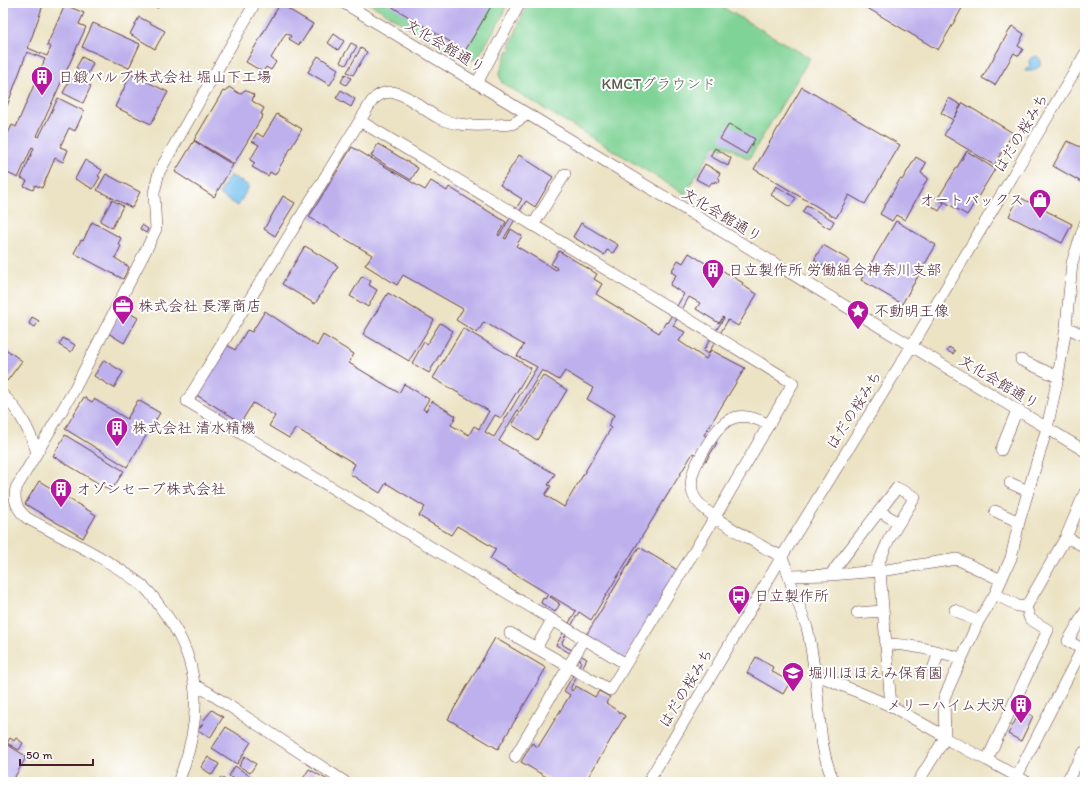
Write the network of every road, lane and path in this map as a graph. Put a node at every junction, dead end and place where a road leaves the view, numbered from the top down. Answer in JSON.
{"nodes":[{"id":1,"x":255,"y":3,"type":"edge"},
{"id":2,"x":344,"y":3,"type":"edge"},
{"id":3,"x":520,"y":3,"type":"edge"},
{"id":4,"x":1085,"y":54,"type":"edge"},
{"id":5,"x":477,"y":83,"type":"junction"},
{"id":6,"x":528,"y":114,"type":"junction"},
{"id":7,"x":360,"y":122,"type":"junction"},
{"id":8,"x":565,"y":174,"type":"dead end"},
{"id":9,"x":1085,"y":223,"type":"edge"},
{"id":10,"x":533,"y":225,"type":"junction"},
{"id":11,"x":1074,"y":253,"type":"junction"},
{"id":12,"x":1085,"y":257,"type":"edge"},
{"id":13,"x":1066,"y":327,"type":"junction"},
{"id":14,"x":1085,"y":336,"type":"edge"},
{"id":15,"x":911,"y":347,"type":"junction"},
{"id":16,"x":1021,"y":360,"type":"dead end"},
{"id":17,"x":1058,"y":377,"type":"junction"},
{"id":18,"x":3,"y":395,"type":"edge"},
{"id":19,"x":1017,"y":410,"type":"junction"},
{"id":20,"x":769,"y":425,"type":"junction"},
{"id":21,"x":1047,"y":428,"type":"junction"},
{"id":22,"x":1001,"y":450,"type":"dead end"},
{"id":23,"x":1085,"y":451,"type":"edge"},
{"id":24,"x":37,"y":452,"type":"junction"},
{"id":25,"x":1010,"y":483,"type":"dead end"},
{"id":26,"x":1028,"y":491,"type":"junction"},
{"id":27,"x":1085,"y":492,"type":"edge"},
{"id":28,"x":879,"y":511,"type":"junction"},
{"id":29,"x":995,"y":511,"type":"dead end"},
{"id":30,"x":715,"y":517,"type":"junction"},
{"id":31,"x":1019,"y":522,"type":"junction"},
{"id":32,"x":898,"y":523,"type":"junction"},
{"id":33,"x":1066,"y":537,"type":"junction"},
{"id":34,"x":1085,"y":547,"type":"edge"},
{"id":35,"x":781,"y":558,"type":"junction"},
{"id":36,"x":878,"y":571,"type":"junction"},
{"id":37,"x":830,"y":575,"type":"junction"},
{"id":38,"x":789,"y":576,"type":"junction"},
{"id":39,"x":1001,"y":580,"type":"junction"},
{"id":40,"x":995,"y":594,"type":"junction"},
{"id":41,"x":1026,"y":607,"type":"junction"},
{"id":42,"x":955,"y":610,"type":"dead end"},
{"id":43,"x":882,"y":611,"type":"junction"},
{"id":44,"x":857,"y":613,"type":"dead end"},
{"id":45,"x":552,"y":620,"type":"junction"},
{"id":46,"x":1083,"y":620,"type":"edge"},
{"id":47,"x":978,"y":622,"type":"junction"},
{"id":48,"x":510,"y":633,"type":"dead end"},
{"id":49,"x":584,"y":640,"type":"junction"},
{"id":50,"x":885,"y":644,"type":"junction"},
{"id":51,"x":536,"y":648,"type":"junction"},
{"id":52,"x":939,"y":652,"type":"junction"},
{"id":53,"x":961,"y":658,"type":"junction"},
{"id":54,"x":626,"y":664,"type":"junction"},
{"id":55,"x":569,"y":666,"type":"junction"},
{"id":56,"x":933,"y":670,"type":"dead end"},
{"id":57,"x":815,"y":674,"type":"junction"},
{"id":58,"x":195,"y":685,"type":"junction"},
{"id":59,"x":891,"y":706,"type":"junction"},
{"id":60,"x":945,"y":738,"type":"junction"},
{"id":61,"x":1084,"y":752,"type":"dead end"},
{"id":62,"x":515,"y":757,"type":"dead end"},
{"id":63,"x":987,"y":760,"type":"junction"},
{"id":64,"x":1017,"y":776,"type":"junction"},
{"id":65,"x":833,"y":781,"type":"edge"},
{"id":66,"x":178,"y":782,"type":"edge"},
{"id":67,"x":345,"y":782,"type":"edge"},
{"id":68,"x":648,"y":782,"type":"edge"},
{"id":69,"x":918,"y":782,"type":"edge"},
{"id":70,"x":1026,"y":782,"type":"edge"},
{"id":71,"x":1066,"y":782,"type":"edge"}],
"edges":[{"from":1,"to":24,"type":"street"},
{"from":2,"to":5,"type":"street","name":"文化会館通り"},
{"from":3,"to":5,"type":"street"},
{"from":4,"to":15,"type":"street","name":"はだの桜みち"},
{"from":5,"to":6,"type":"street","name":"文化会館通り"},
{"from":6,"to":7,"type":"street"},
{"from":6,"to":15,"type":"street","name":"文化会館通り"},
{"from":7,"to":10,"type":"street"},
{"from":7,"to":45,"type":"street"},
{"from":8,"to":10,"type":"street"},
{"from":9,"to":11,"type":"street"},
{"from":10,"to":20,"type":"street"},
{"from":11,"to":12,"type":"street"},
{"from":11,"to":13,"type":"street"},
{"from":13,"to":14,"type":"street"},
{"from":13,"to":17,"type":"street"},
{"from":15,"to":19,"type":"street","name":"文化会館通り"},
{"from":15,"to":35,"type":"street","name":"はだの桜みち"},
{"from":16,"to":17,"type":"street"},
{"from":17,"to":21,"type":"street"},
{"from":18,"to":24,"type":"street"},
{"from":19,"to":21,"type":"street","name":"文化会館通り"},
{"from":19,"to":22,"type":"street"},
{"from":20,"to":30,"type":"street"},
{"from":20,"to":30,"type":"street"},
{"from":21,"to":23,"type":"street","name":"文化会館通り"},
{"from":21,"to":26,"type":"street"},
{"from":24,"to":58,"type":"street"},
{"from":25,"to":26,"type":"street"},
{"from":26,"to":31,"type":"street"},
{"from":27,"to":33,"type":"street"},
{"from":28,"to":32,"type":"street"},
{"from":28,"to":32,"type":"street"},
{"from":28,"to":37,"type":"street"},
{"from":29,"to":31,"type":"street"},
{"from":30,"to":35,"type":"street"},
{"from":30,"to":54,"type":"street"},
{"from":31,"to":39,"type":"street"},
{"from":32,"to":36,"type":"street"},
{"from":33,"to":34,"type":"street"},
{"from":33,"to":41,"type":"street"},
{"from":35,"to":38,"type":"street"},
{"from":35,"to":68,"type":"street","name":"はだの桜みち"},
{"from":36,"to":37,"type":"street"},
{"from":36,"to":39,"type":"street"},
{"from":36,"to":43,"type":"street"},
{"from":37,"to":38,"type":"street"},
{"from":38,"to":57,"type":"street"},
{"from":39,"to":40,"type":"street"},
{"from":40,"to":41,"type":"street"},
{"from":40,"to":47,"type":"street"},
{"from":41,"to":63,"type":"street"},
{"from":42,"to":47,"type":"street"},
{"from":43,"to":44,"type":"street"},
{"from":43,"to":50,"type":"street"},
{"from":45,"to":49,"type":"street"},
{"from":45,"to":51,"type":"street"},
{"from":46,"to":64,"type":"street"},
{"from":47,"to":53,"type":"street"},
{"from":48,"to":51,"type":"street"},
{"from":49,"to":54,"type":"street"},
{"from":49,"to":55,"type":"street"},
{"from":50,"to":52,"type":"street"},
{"from":50,"to":59,"type":"street"},
{"from":51,"to":55,"type":"street"},
{"from":52,"to":53,"type":"street"},
{"from":52,"to":56,"type":"street"},
{"from":53,"to":60,"type":"street"},
{"from":54,"to":55,"type":"street"},
{"from":55,"to":62,"type":"street"},
{"from":57,"to":59,"type":"street"},
{"from":57,"to":65,"type":"street"},
{"from":58,"to":66,"type":"street"},
{"from":58,"to":67,"type":"street"},
{"from":59,"to":60,"type":"street"},
{"from":60,"to":63,"type":"street"},
{"from":60,"to":69,"type":"street"},
{"from":61,"to":71,"type":"street"},
{"from":63,"to":64,"type":"street"},
{"from":64,"to":70,"type":"street"}]}
